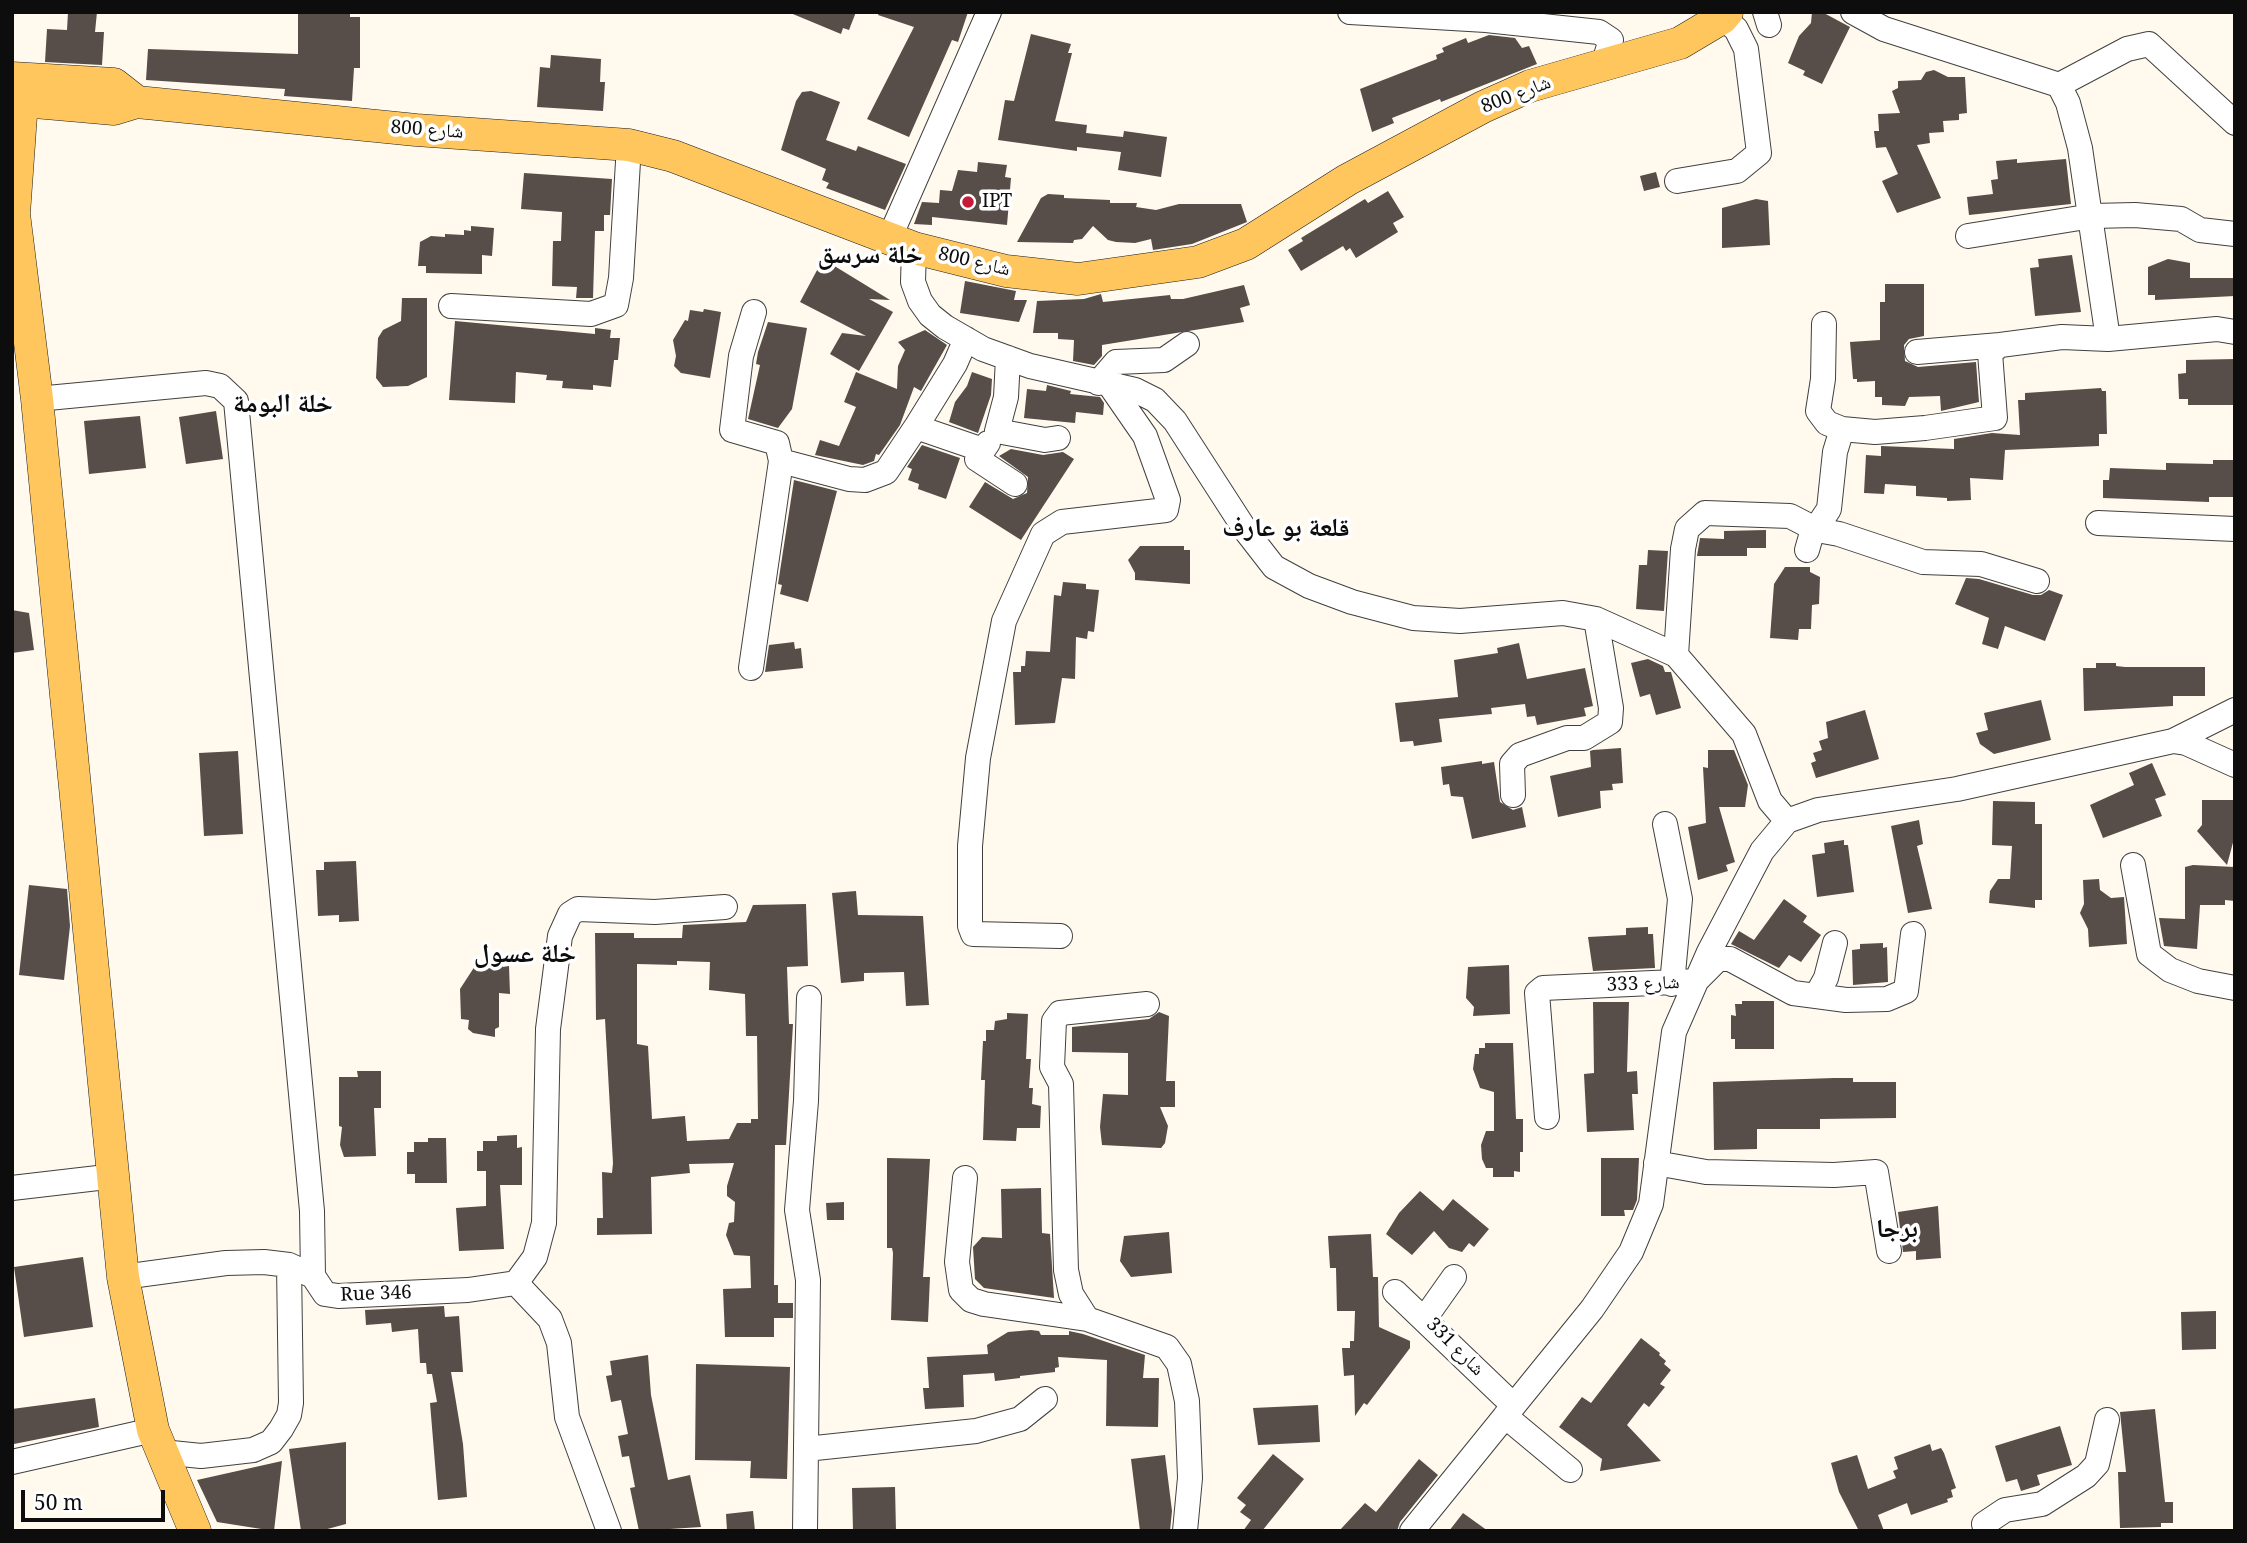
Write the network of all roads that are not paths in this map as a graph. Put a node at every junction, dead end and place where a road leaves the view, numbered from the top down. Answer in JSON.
{"nodes":[{"id":1,"x":989,"y":12,"type":"edge"},
{"id":2,"x":1350,"y":12,"type":"edge"},
{"id":3,"x":1853,"y":12,"type":"edge"},
{"id":4,"x":1725,"y":15,"type":"edge"},
{"id":5,"x":1486,"y":16,"type":"edge"},
{"id":6,"x":1603,"y":65,"type":"junction"},
{"id":7,"x":16,"y":84,"type":"edge"},
{"id":8,"x":2059,"y":85,"type":"junction"},
{"id":9,"x":2235,"y":123,"type":"edge"},
{"id":10,"x":629,"y":145,"type":"junction"},
{"id":11,"x":1677,"y":181,"type":"dead end"},
{"id":12,"x":13,"y":212,"type":"edge"},
{"id":13,"x":2092,"y":216,"type":"junction"},
{"id":14,"x":2235,"y":234,"type":"edge"},
{"id":15,"x":1968,"y":236,"type":"dead end"},
{"id":16,"x":901,"y":243,"type":"junction"},
{"id":17,"x":451,"y":306,"type":"dead end"},
{"id":18,"x":754,"y":312,"type":"dead end"},
{"id":19,"x":1824,"y":324,"type":"dead end"},
{"id":20,"x":2235,"y":332,"type":"edge"},
{"id":21,"x":966,"y":339,"type":"junction"},
{"id":22,"x":2108,"y":339,"type":"junction"},
{"id":23,"x":1187,"y":344,"type":"dead end"},
{"id":24,"x":2000,"y":345,"type":"junction"},
{"id":25,"x":1917,"y":352,"type":"dead end"},
{"id":26,"x":1008,"y":358,"type":"junction"},
{"id":27,"x":1103,"y":384,"type":"junction"},
{"id":28,"x":37,"y":399,"type":"junction"},
{"id":29,"x":916,"y":427,"type":"junction"},
{"id":30,"x":1842,"y":429,"type":"junction"},
{"id":31,"x":1058,"y":438,"type":"dead end"},
{"id":32,"x":990,"y":441,"type":"junction"},
{"id":33,"x":781,"y":461,"type":"junction"},
{"id":34,"x":1015,"y":484,"type":"dead end"},
{"id":35,"x":2098,"y":523,"type":"dead end"},
{"id":36,"x":2235,"y":528,"type":"edge"},
{"id":37,"x":1812,"y":540,"type":"junction"},
{"id":38,"x":2037,"y":581,"type":"dead end"},
{"id":39,"x":1596,"y":619,"type":"junction"},
{"id":40,"x":1676,"y":655,"type":"junction"},
{"id":41,"x":751,"y":668,"type":"dead end"},
{"id":42,"x":2235,"y":710,"type":"edge"},
{"id":43,"x":2173,"y":741,"type":"junction"},
{"id":44,"x":2235,"y":765,"type":"edge"},
{"id":45,"x":1513,"y":795,"type":"dead end"},
{"id":46,"x":1787,"y":821,"type":"junction"},
{"id":47,"x":1665,"y":824,"type":"dead end"},
{"id":48,"x":2133,"y":865,"type":"dead end"},
{"id":49,"x":725,"y":907,"type":"dead end"},
{"id":50,"x":1913,"y":934,"type":"dead end"},
{"id":51,"x":1060,"y":936,"type":"dead end"},
{"id":52,"x":1835,"y":943,"type":"dead end"},
{"id":53,"x":1684,"y":983,"type":"junction"},
{"id":54,"x":2235,"y":988,"type":"edge"},
{"id":55,"x":1816,"y":996,"type":"junction"},
{"id":56,"x":808,"y":998,"type":"dead end"},
{"id":57,"x":1147,"y":1004,"type":"dead end"},
{"id":58,"x":1546,"y":1117,"type":"dead end"},
{"id":59,"x":1656,"y":1163,"type":"junction"},
{"id":60,"x":114,"y":1176,"type":"junction"},
{"id":61,"x":965,"y":1178,"type":"dead end"},
{"id":62,"x":12,"y":1188,"type":"edge"},
{"id":63,"x":1889,"y":1251,"type":"dead end"},
{"id":64,"x":289,"y":1265,"type":"junction"},
{"id":65,"x":313,"y":1276,"type":"junction"},
{"id":66,"x":123,"y":1277,"type":"junction"},
{"id":67,"x":1454,"y":1277,"type":"dead end"},
{"id":68,"x":516,"y":1283,"type":"junction"},
{"id":69,"x":1395,"y":1292,"type":"dead end"},
{"id":70,"x":1425,"y":1318,"type":"junction"},
{"id":71,"x":1087,"y":1319,"type":"junction"},
{"id":72,"x":1045,"y":1399,"type":"dead end"},
{"id":73,"x":1509,"y":1411,"type":"junction"},
{"id":74,"x":2106,"y":1420,"type":"dead end"},
{"id":75,"x":157,"y":1441,"type":"junction"},
{"id":76,"x":806,"y":1449,"type":"junction"},
{"id":77,"x":12,"y":1462,"type":"edge"},
{"id":78,"x":1570,"y":1470,"type":"dead end"},
{"id":79,"x":195,"y":1531,"type":"edge"},
{"id":80,"x":609,"y":1531,"type":"edge"},
{"id":81,"x":805,"y":1531,"type":"edge"},
{"id":82,"x":1185,"y":1531,"type":"edge"},
{"id":83,"x":1412,"y":1531,"type":"edge"},
{"id":84,"x":1986,"y":1531,"type":"edge"}],
"edges":[{"from":1,"to":16,"type":"street"},
{"from":2,"to":5,"type":"street"},
{"from":3,"to":8,"type":"street"},
{"from":4,"to":6,"type":"main road","name":"شارع 800"},
{"from":4,"to":11,"type":"street"},
{"from":5,"to":6,"type":"street"},
{"from":6,"to":16,"type":"main road","name":"شارع 800"},
{"from":7,"to":10,"type":"main road","name":"شارع 800"},
{"from":7,"to":12,"type":"main road"},
{"from":8,"to":9,"type":"street"},
{"from":8,"to":13,"type":"street"},
{"from":10,"to":16,"type":"main road","name":"شارع 800"},
{"from":10,"to":17,"type":"street"},
{"from":12,"to":28,"type":"main road"},
{"from":13,"to":14,"type":"street"},
{"from":13,"to":15,"type":"street"},
{"from":13,"to":22,"type":"street"},
{"from":16,"to":21,"type":"street"},
{"from":18,"to":33,"type":"street"},
{"from":19,"to":30,"type":"street"},
{"from":20,"to":22,"type":"street"},
{"from":21,"to":26,"type":"street"},
{"from":21,"to":29,"type":"street"},
{"from":22,"to":24,"type":"street"},
{"from":23,"to":27,"type":"street"},
{"from":24,"to":25,"type":"street"},
{"from":24,"to":30,"type":"street"},
{"from":26,"to":27,"type":"street"},
{"from":26,"to":32,"type":"street"},
{"from":27,"to":39,"type":"street"},
{"from":27,"to":51,"type":"street"},
{"from":28,"to":60,"type":"main road"},
{"from":28,"to":65,"type":"street"},
{"from":29,"to":32,"type":"street"},
{"from":29,"to":33,"type":"street"},
{"from":30,"to":37,"type":"street"},
{"from":31,"to":32,"type":"street"},
{"from":32,"to":34,"type":"street"},
{"from":33,"to":41,"type":"street"},
{"from":35,"to":36,"type":"street"},
{"from":37,"to":38,"type":"street"},
{"from":37,"to":40,"type":"street"},
{"from":39,"to":40,"type":"street"},
{"from":39,"to":45,"type":"street"},
{"from":40,"to":46,"type":"street"},
{"from":42,"to":43,"type":"street"},
{"from":43,"to":44,"type":"street"},
{"from":43,"to":46,"type":"street"},
{"from":46,"to":53,"type":"street"},
{"from":47,"to":53,"type":"street"},
{"from":48,"to":54,"type":"street"},
{"from":49,"to":68,"type":"street"},
{"from":50,"to":55,"type":"street","name":"شارع 333"},
{"from":52,"to":55,"type":"street"},
{"from":53,"to":55,"type":"street","name":"شارع 333"},
{"from":53,"to":58,"type":"street","name":"شارع 333"},
{"from":53,"to":59,"type":"street"},
{"from":56,"to":76,"type":"street"},
{"from":57,"to":71,"type":"street"},
{"from":59,"to":63,"type":"street"},
{"from":59,"to":73,"type":"street"},
{"from":60,"to":62,"type":"street"},
{"from":60,"to":66,"type":"main road"},
{"from":61,"to":71,"type":"street"},
{"from":64,"to":65,"type":"street","name":"Rue 346"},
{"from":64,"to":66,"type":"street","name":"Rue 346"},
{"from":64,"to":75,"type":"street"},
{"from":65,"to":68,"type":"street","name":"Rue 346"},
{"from":66,"to":75,"type":"main road"},
{"from":67,"to":70,"type":"street"},
{"from":68,"to":80,"type":"street"},
{"from":69,"to":70,"type":"street","name":"شارع 331"},
{"from":70,"to":73,"type":"street","name":"شارع 331"},
{"from":71,"to":82,"type":"street"},
{"from":72,"to":76,"type":"street"},
{"from":73,"to":78,"type":"street","name":"شارع 331"},
{"from":73,"to":83,"type":"street"},
{"from":74,"to":84,"type":"street"},
{"from":75,"to":77,"type":"street"},
{"from":75,"to":79,"type":"main road"},
{"from":76,"to":81,"type":"street"}]}
